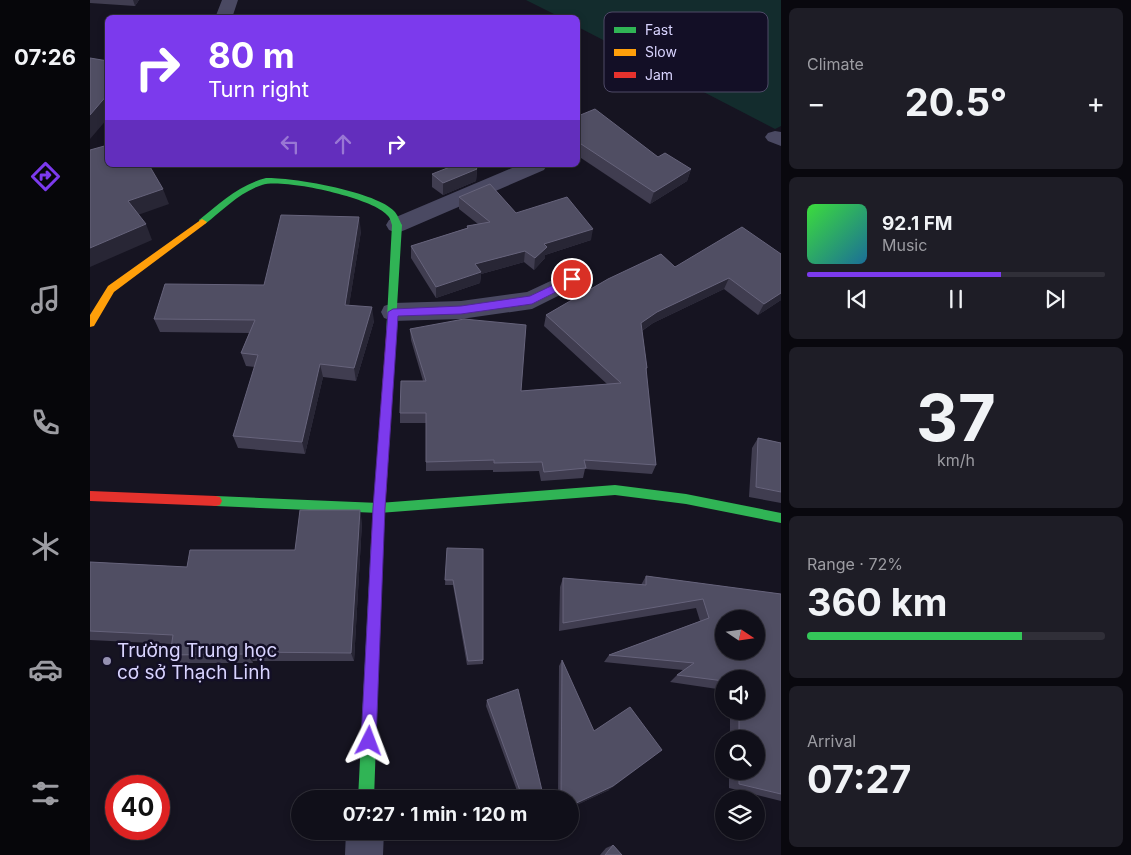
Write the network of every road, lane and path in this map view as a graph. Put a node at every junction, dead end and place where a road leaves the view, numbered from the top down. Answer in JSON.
{"nodes":[{"id":1,"x":230,"y":0,"type":"edge"},
{"id":2,"x":224,"y":15,"type":"edge"},
{"id":3,"x":532,"y":167,"type":"edge"},
{"id":4,"x":397,"y":225,"type":"junction"},
{"id":5,"x":572,"y":279,"type":"dead end"},
{"id":6,"x":393,"y":312,"type":"junction"},
{"id":7,"x":90,"y":323,"type":"edge"},
{"id":8,"x":90,"y":496,"type":"edge"},
{"id":9,"x":379,"y":508,"type":"junction"},
{"id":10,"x":781,"y":518,"type":"edge"},
{"id":11,"x":366,"y":790,"type":"edge"},
{"id":12,"x":365,"y":840,"type":"edge"},
{"id":13,"x":364,"y":855,"type":"edge"}],
"edges":[{"from":1,"to":2,"type":"street"},
{"from":3,"to":4,"type":"street"},
{"from":4,"to":6,"type":"street"},
{"from":4,"to":7,"type":"street"},
{"from":5,"to":6,"type":"street"},
{"from":6,"to":9,"type":"street"},
{"from":8,"to":9,"type":"street"},
{"from":9,"to":10,"type":"street"},
{"from":9,"to":11,"type":"street"},
{"from":12,"to":13,"type":"street"}]}
